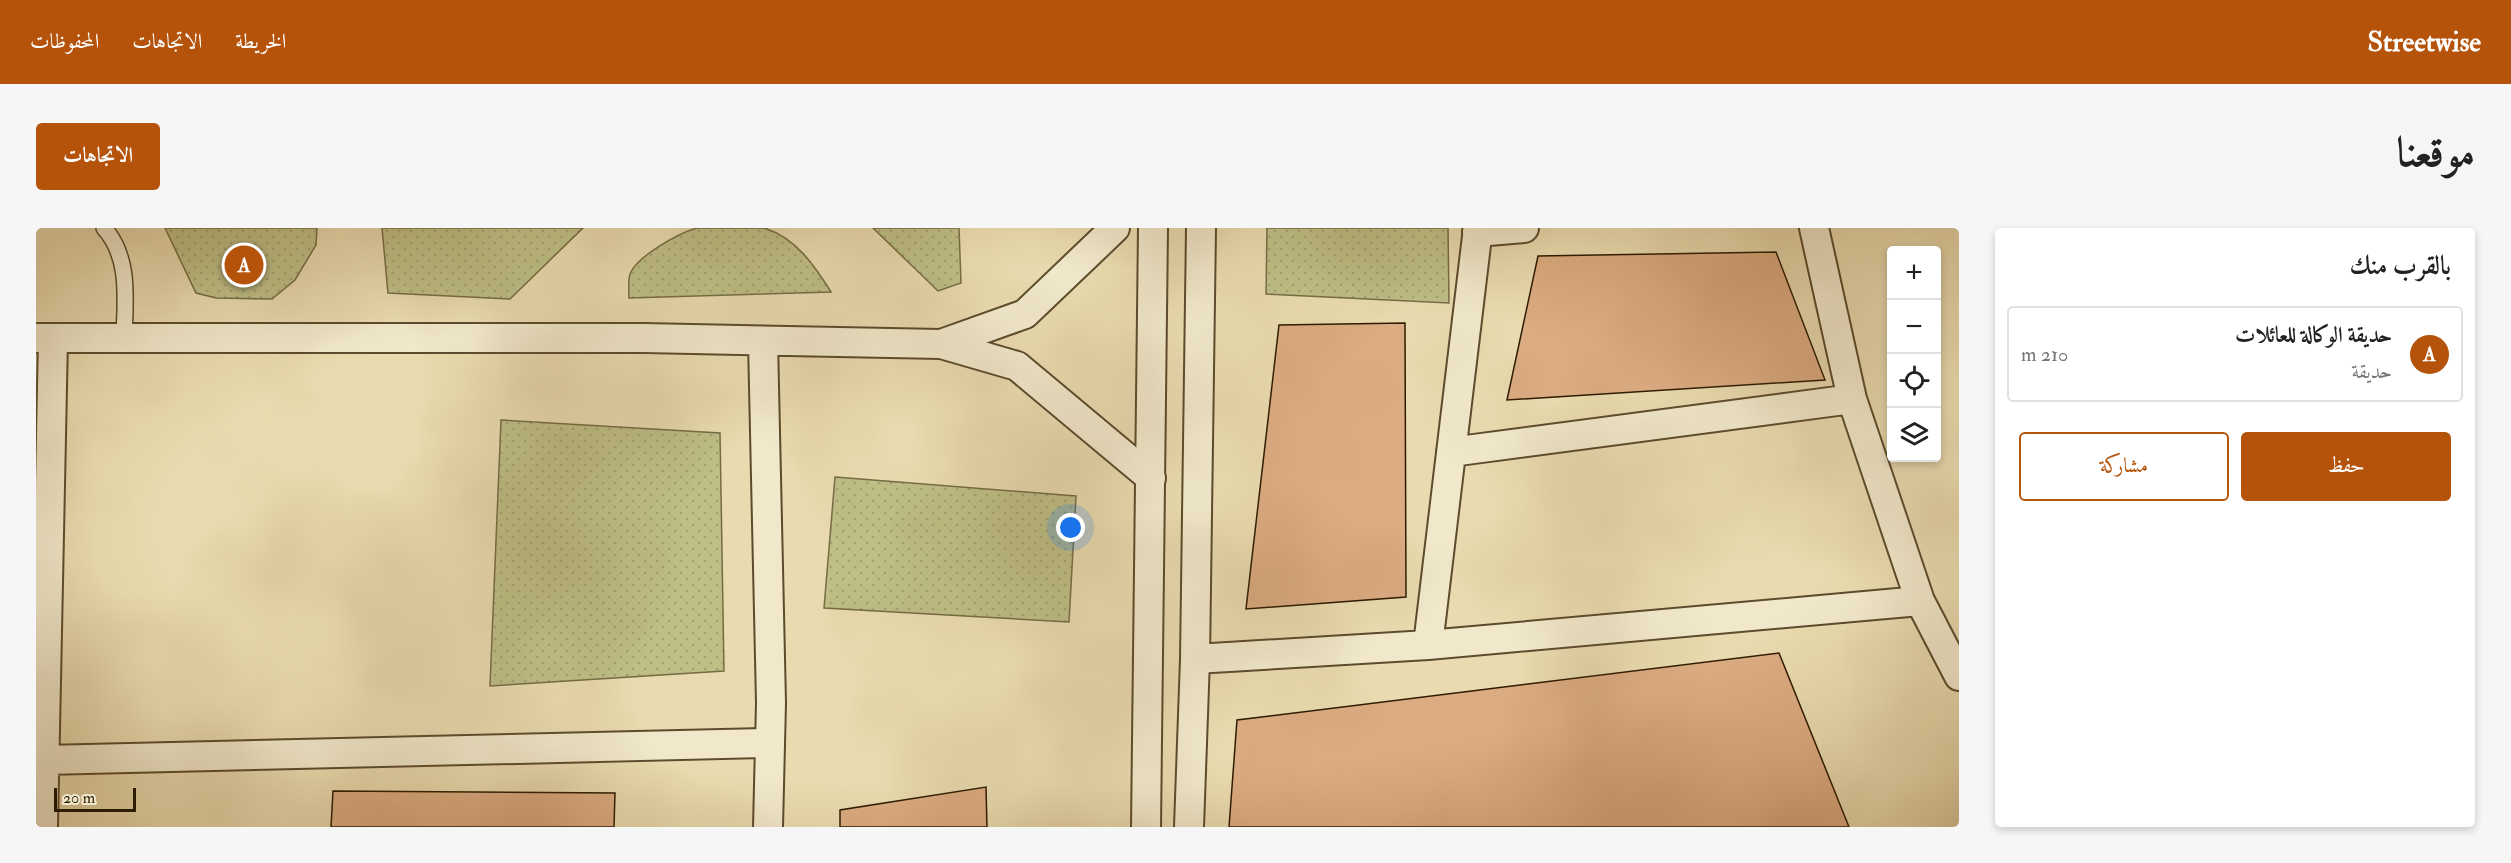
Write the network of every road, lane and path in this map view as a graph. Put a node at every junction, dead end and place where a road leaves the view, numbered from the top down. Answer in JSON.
{"nodes":[{"id":1,"x":104,"y":228,"type":"edge"},
{"id":2,"x":1115,"y":228,"type":"edge"},
{"id":3,"x":1153,"y":228,"type":"edge"},
{"id":4,"x":1201,"y":228,"type":"edge"},
{"id":5,"x":1524,"y":228,"type":"edge"},
{"id":6,"x":1814,"y":228,"type":"edge"},
{"id":7,"x":1477,"y":230,"type":"edge"},
{"id":8,"x":45,"y":338,"type":"edge"},
{"id":9,"x":124,"y":338,"type":"junction"},
{"id":10,"x":764,"y":341,"type":"junction"},
{"id":11,"x":941,"y":344,"type":"junction"},
{"id":12,"x":1852,"y":399,"type":"junction"},
{"id":13,"x":1451,"y":452,"type":"junction"},
{"id":14,"x":1151,"y":477,"type":"junction"},
{"id":15,"x":1920,"y":601,"type":"junction"},
{"id":16,"x":1428,"y":645,"type":"junction"},
{"id":17,"x":1195,"y":658,"type":"junction"},
{"id":18,"x":1959,"y":676,"type":"edge"},
{"id":19,"x":769,"y":742,"type":"junction"},
{"id":20,"x":45,"y":760,"type":"junction"},
{"id":21,"x":43,"y":827,"type":"edge"},
{"id":22,"x":768,"y":827,"type":"edge"},
{"id":23,"x":1146,"y":827,"type":"edge"},
{"id":24,"x":1189,"y":827,"type":"edge"}],
"edges":[{"from":1,"to":9,"type":"lane"},
{"from":2,"to":11,"type":"street"},
{"from":3,"to":14,"type":"street"},
{"from":4,"to":17,"type":"street"},
{"from":5,"to":7,"type":"street"},
{"from":6,"to":12,"type":"street"},
{"from":7,"to":13,"type":"street"},
{"from":8,"to":9,"type":"street"},
{"from":8,"to":20,"type":"street"},
{"from":9,"to":10,"type":"street"},
{"from":10,"to":11,"type":"street"},
{"from":10,"to":19,"type":"street"},
{"from":11,"to":14,"type":"street"},
{"from":12,"to":13,"type":"street"},
{"from":12,"to":15,"type":"street"},
{"from":13,"to":16,"type":"street"},
{"from":14,"to":23,"type":"street"},
{"from":15,"to":16,"type":"street"},
{"from":15,"to":18,"type":"street"},
{"from":16,"to":17,"type":"street"},
{"from":17,"to":24,"type":"street"},
{"from":19,"to":20,"type":"street"},
{"from":19,"to":22,"type":"street"},
{"from":20,"to":21,"type":"street"}]}
